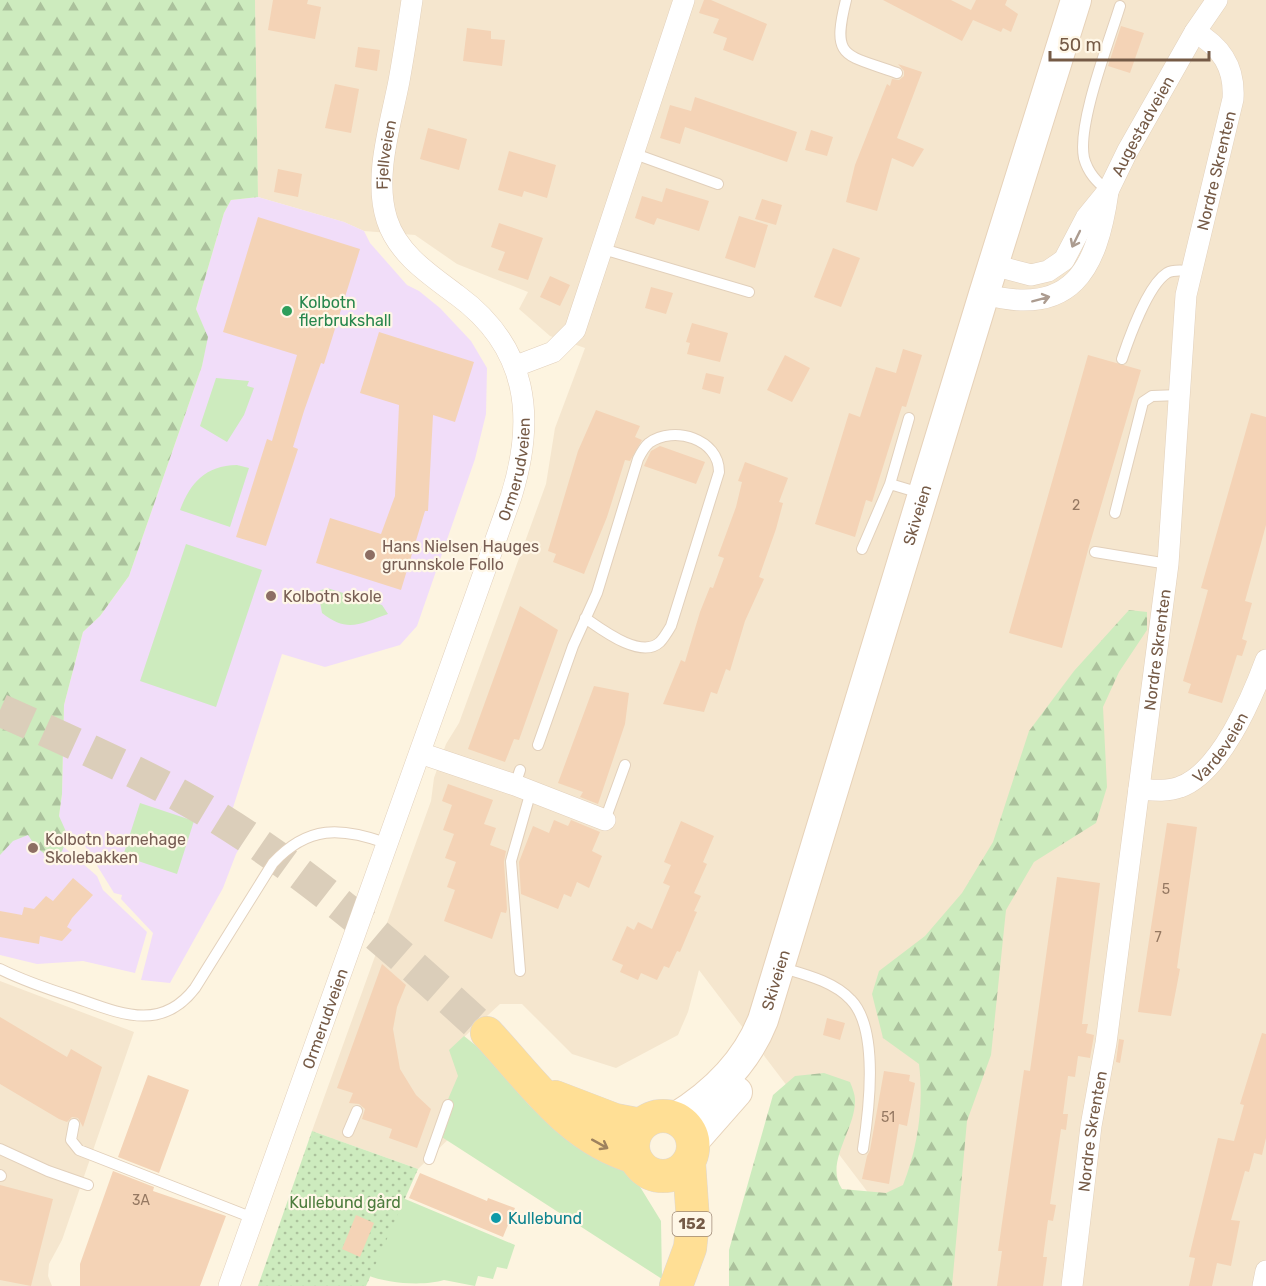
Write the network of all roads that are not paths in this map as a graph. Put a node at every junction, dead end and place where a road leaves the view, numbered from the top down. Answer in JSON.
{"nodes":[{"id":1,"x":412,"y":0,"type":"edge"},
{"id":2,"x":684,"y":0,"type":"edge"},
{"id":3,"x":846,"y":0,"type":"edge"},
{"id":4,"x":1076,"y":0,"type":"edge"},
{"id":5,"x":1217,"y":0,"type":"edge"},
{"id":6,"x":1120,"y":6,"type":"dead end"},
{"id":7,"x":1196,"y":32,"type":"junction"},
{"id":8,"x":897,"y":73,"type":"dead end"},
{"id":9,"x":635,"y":154,"type":"junction"},
{"id":10,"x":718,"y":184,"type":"dead end"},
{"id":11,"x":1108,"y":191,"type":"junction"},
{"id":12,"x":603,"y":249,"type":"junction"},
{"id":13,"x":993,"y":265,"type":"junction"},
{"id":14,"x":1190,"y":271,"type":"junction"},
{"id":15,"x":749,"y":292,"type":"dead end"},
{"id":16,"x":984,"y":294,"type":"junction"},
{"id":17,"x":1122,"y":359,"type":"dead end"},
{"id":18,"x":516,"y":366,"type":"junction"},
{"id":19,"x":1180,"y":395,"type":"junction"},
{"id":20,"x":909,"y":418,"type":"dead end"},
{"id":21,"x":890,"y":484,"type":"junction"},
{"id":22,"x":924,"y":494,"type":"junction"},
{"id":23,"x":1115,"y":513,"type":"dead end"},
{"id":24,"x":862,"y":549,"type":"dead end"},
{"id":25,"x":1095,"y":552,"type":"dead end"},
{"id":26,"x":1168,"y":564,"type":"junction"},
{"id":27,"x":585,"y":618,"type":"junction"},
{"id":28,"x":1266,"y":660,"type":"edge"},
{"id":29,"x":538,"y":745,"type":"dead end"},
{"id":30,"x":420,"y":753,"type":"junction"},
{"id":31,"x":625,"y":765,"type":"dead end"},
{"id":32,"x":522,"y":782,"type":"junction"},
{"id":33,"x":1139,"y":789,"type":"junction"},
{"id":34,"x":605,"y":820,"type":"joint"},
{"id":35,"x":386,"y":843,"type":"junction"},
{"id":36,"x":780,"y":967,"type":"junction"},
{"id":37,"x":0,"y":969,"type":"edge"},
{"id":38,"x":520,"y":971,"type":"dead end"},
{"id":39,"x":487,"y":1034,"type":"tunnel mouth"},
{"id":40,"x":541,"y":1092,"type":"junction"},
{"id":41,"x":448,"y":1106,"type":"dead end"},
{"id":42,"x":357,"y":1111,"type":"dead end"},
{"id":43,"x":74,"y":1124,"type":"dead end"},
{"id":44,"x":641,"y":1125,"type":"junction"},
{"id":45,"x":348,"y":1132,"type":"dead end"},
{"id":46,"x":0,"y":1149,"type":"edge"},
{"id":47,"x":862,"y":1149,"type":"dead end"},
{"id":48,"x":679,"y":1150,"type":"junction"},
{"id":49,"x":634,"y":1157,"type":"junction"},
{"id":50,"x":429,"y":1159,"type":"dead end"},
{"id":51,"x":88,"y":1185,"type":"dead end"},
{"id":52,"x":253,"y":1218,"type":"junction"},
{"id":53,"x":1266,"y":1271,"type":"edge"},
{"id":54,"x":676,"y":1284,"type":"edge"},
{"id":55,"x":229,"y":1286,"type":"edge"},
{"id":56,"x":1072,"y":1286,"type":"edge"},
{"id":57,"x":1263,"y":1286,"type":"edge"}],
"edges":[{"from":1,"to":18,"type":"street","name":"Fjellveien"},
{"from":2,"to":9,"type":"street"},
{"from":3,"to":8,"type":"lane"},
{"from":4,"to":13,"type":"main road","name":"Skiveien"},
{"from":5,"to":7,"type":"street","name":"Augestadveien"},
{"from":6,"to":11,"type":"lane"},
{"from":7,"to":11,"type":"street","name":"Augestadveien"},
{"from":7,"to":14,"type":"street","name":"Nordre Skrenten"},
{"from":9,"to":10,"type":"lane"},
{"from":9,"to":12,"type":"street"},
{"from":11,"to":13,"type":"street","name":"Augestadveien","one_way":true},
{"from":16,"to":11,"type":"street","name":"Augestadveien","one_way":true},
{"from":12,"to":15,"type":"lane"},
{"from":12,"to":18,"type":"street"},
{"from":13,"to":16,"type":"main road","name":"Skiveien"},
{"from":14,"to":17,"type":"lane"},
{"from":14,"to":19,"type":"street","name":"Nordre Skrenten"},
{"from":16,"to":22,"type":"main road","name":"Skiveien"},
{"from":18,"to":30,"type":"street","name":"Ormerudveien"},
{"from":19,"to":23,"type":"lane"},
{"from":19,"to":26,"type":"street","name":"Nordre Skrenten"},
{"from":20,"to":21,"type":"lane"},
{"from":21,"to":22,"type":"lane"},
{"from":21,"to":24,"type":"lane"},
{"from":22,"to":36,"type":"main road","name":"Skiveien"},
{"from":25,"to":26,"type":"lane"},
{"from":26,"to":33,"type":"street","name":"Nordre Skrenten"},
{"from":27,"to":27,"type":"lane"},
{"from":27,"to":29,"type":"lane"},
{"from":28,"to":33,"type":"street","name":"Vardeveien"},
{"from":30,"to":32,"type":"street"},
{"from":30,"to":35,"type":"street","name":"Ormerudveien"},
{"from":31,"to":34,"type":"lane"},
{"from":32,"to":34,"type":"street"},
{"from":32,"to":38,"type":"lane"},
{"from":33,"to":56,"type":"street","name":"Nordre Skrenten"},
{"from":35,"to":37,"type":"lane"},
{"from":35,"to":52,"type":"street","name":"Ormerudveien"},
{"from":36,"to":47,"type":"lane"},
{"from":36,"to":48,"type":"main road","name":"Skiveien"},
{"from":39,"to":40,"type":"main road"},
{"from":40,"to":44,"type":"main road"},
{"from":40,"to":49,"type":"main road","one_way":true},
{"from":41,"to":50,"type":"lane"},
{"from":42,"to":45,"type":"lane"},
{"from":43,"to":52,"type":"lane"},
{"from":44,"to":48,"type":"main road"},
{"from":44,"to":49,"type":"main road"},
{"from":46,"to":51,"type":"lane"},
{"from":48,"to":49,"type":"main road"},
{"from":48,"to":54,"type":"main road","number":"152"},
{"from":52,"to":55,"type":"street","name":"Ormerudveien"},
{"from":53,"to":57,"type":"street"}]}
